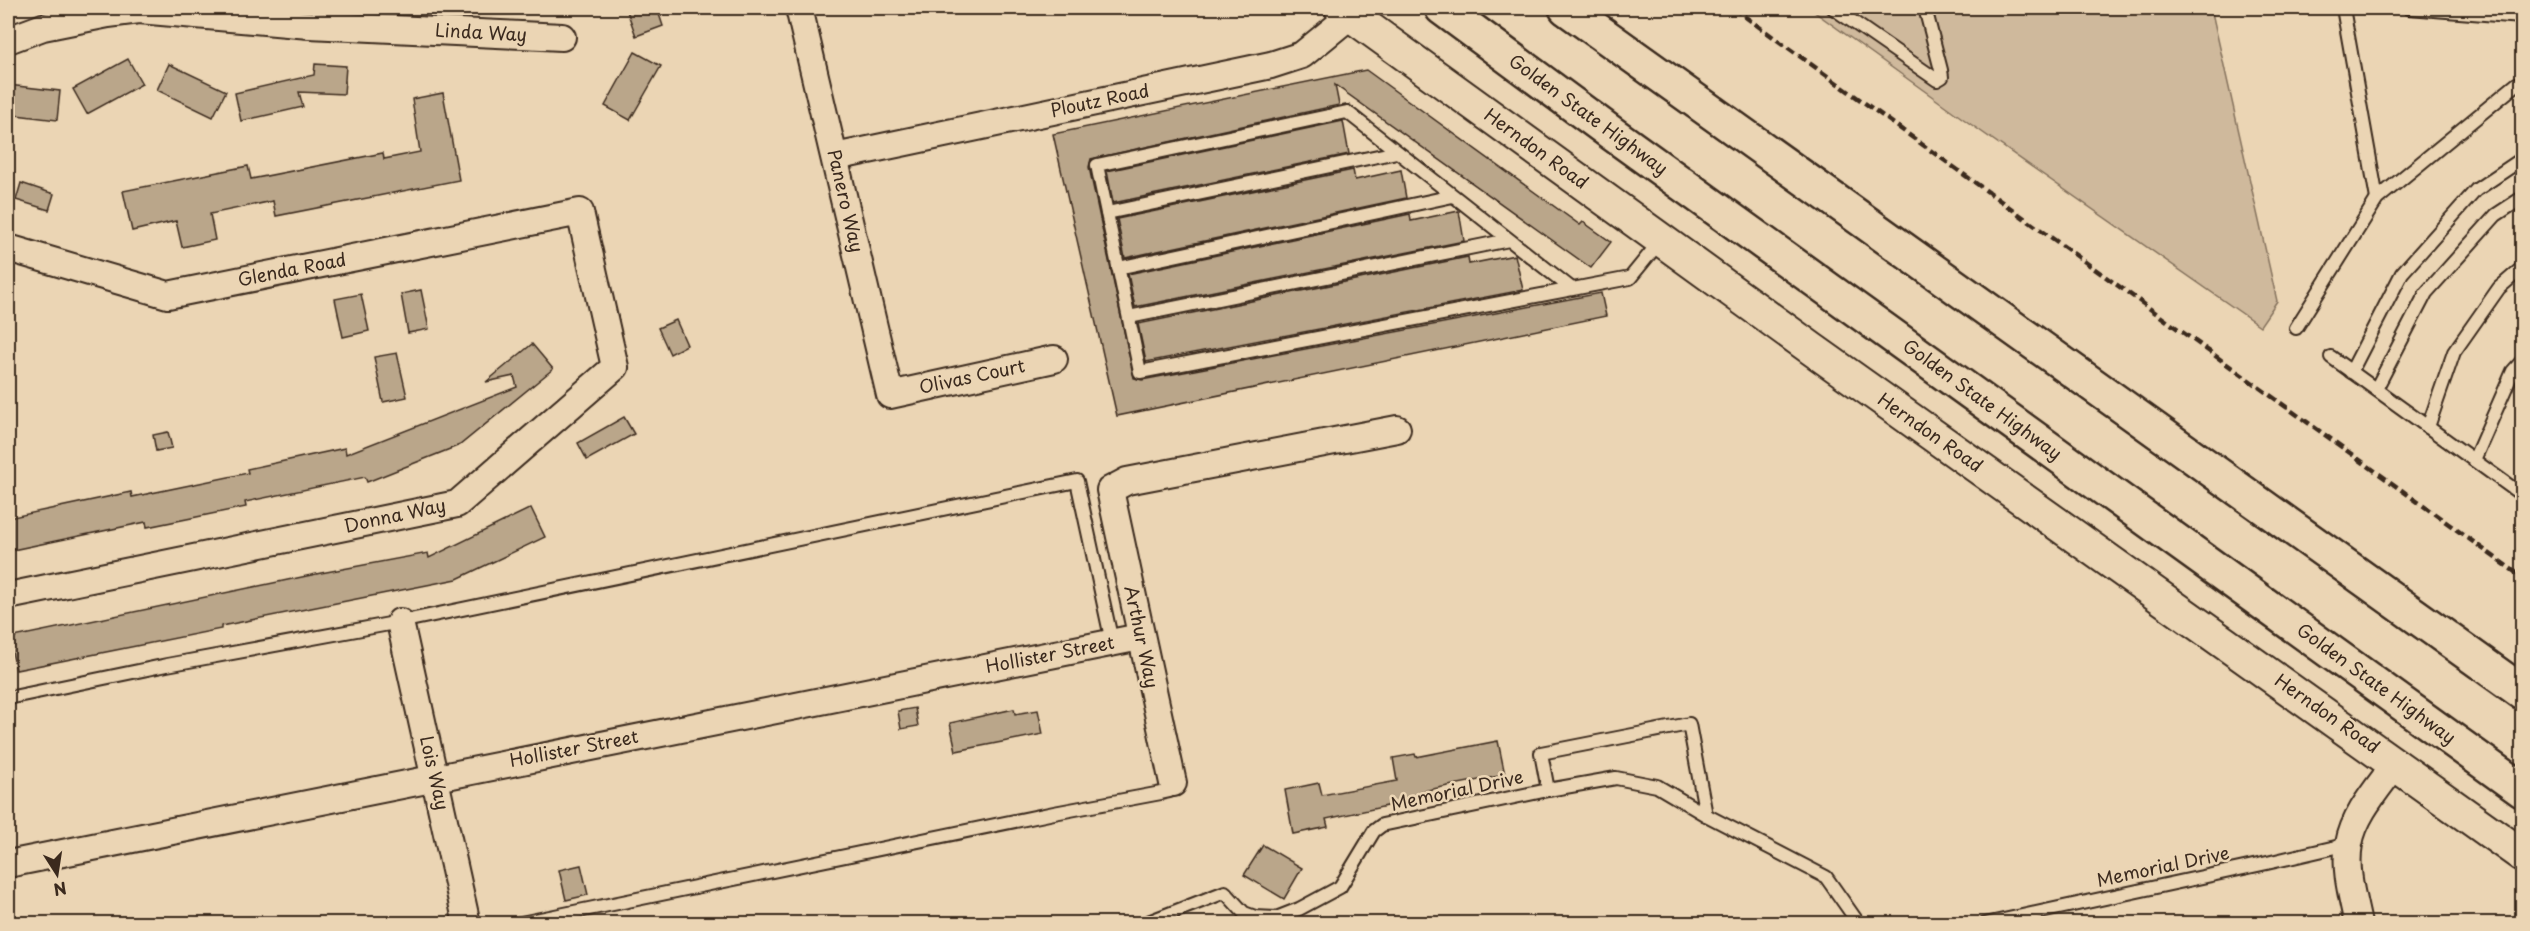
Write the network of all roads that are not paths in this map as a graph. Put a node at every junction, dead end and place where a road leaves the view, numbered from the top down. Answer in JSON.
{"nodes":[{"id":1,"x":799,"y":8,"type":"edge"},
{"id":2,"x":1442,"y":8,"type":"edge"},
{"id":3,"x":1566,"y":8,"type":"edge"},
{"id":4,"x":1833,"y":8,"type":"edge"},
{"id":5,"x":1925,"y":8,"type":"edge"},
{"id":6,"x":2343,"y":8,"type":"edge"},
{"id":7,"x":2409,"y":8,"type":"edge"},
{"id":8,"x":1346,"y":11,"type":"edge"},
{"id":9,"x":2523,"y":17,"type":"edge"},
{"id":10,"x":562,"y":37,"type":"dead end"},
{"id":11,"x":8,"y":39,"type":"edge"},
{"id":12,"x":2523,"y":82,"type":"edge"},
{"id":13,"x":1397,"y":152,"type":"junction"},
{"id":14,"x":836,"y":158,"type":"junction"},
{"id":15,"x":2523,"y":159,"type":"edge"},
{"id":16,"x":1453,"y":196,"type":"junction"},
{"id":17,"x":2523,"y":198,"type":"edge"},
{"id":18,"x":2377,"y":199,"type":"junction"},
{"id":19,"x":580,"y":212,"type":"joint"},
{"id":20,"x":1107,"y":213,"type":"junction"},
{"id":21,"x":1509,"y":240,"type":"junction"},
{"id":22,"x":1662,"y":240,"type":"junction"},
{"id":23,"x":8,"y":248,"type":"edge"},
{"id":24,"x":1118,"y":268,"type":"junction"},
{"id":25,"x":2523,"y":268,"type":"edge"},
{"id":26,"x":1572,"y":289,"type":"junction"},
{"id":27,"x":1128,"y":317,"type":"junction"},
{"id":28,"x":2296,"y":328,"type":"dead end"},
{"id":29,"x":2331,"y":357,"type":"dead end"},
{"id":30,"x":1054,"y":359,"type":"dead end"},
{"id":31,"x":2523,"y":361,"type":"edge"},
{"id":32,"x":2351,"y":372,"type":"junction"},
{"id":33,"x":2376,"y":389,"type":"junction"},
{"id":34,"x":890,"y":395,"type":"joint"},
{"id":35,"x":2428,"y":427,"type":"junction"},
{"id":36,"x":1398,"y":429,"type":"dead end"},
{"id":37,"x":2474,"y":460,"type":"junction"},
{"id":38,"x":2523,"y":495,"type":"edge"},
{"id":39,"x":8,"y":596,"type":"edge"},
{"id":40,"x":400,"y":622,"type":"junction"},
{"id":41,"x":1140,"y":637,"type":"junction"},
{"id":42,"x":1112,"y":642,"type":"junction"},
{"id":43,"x":2523,"y":692,"type":"edge"},
{"id":44,"x":8,"y":698,"type":"edge"},
{"id":45,"x":2396,"y":763,"type":"junction"},
{"id":46,"x":435,"y":777,"type":"junction"},
{"id":47,"x":1173,"y":783,"type":"joint"},
{"id":48,"x":1548,"y":790,"type":"junction"},
{"id":49,"x":2523,"y":790,"type":"edge"},
{"id":50,"x":1706,"y":814,"type":"junction"},
{"id":51,"x":2349,"y":844,"type":"junction"},
{"id":52,"x":2523,"y":855,"type":"edge"},
{"id":53,"x":8,"y":864,"type":"edge"},
{"id":54,"x":467,"y":924,"type":"edge"},
{"id":55,"x":516,"y":924,"type":"edge"},
{"id":56,"x":1143,"y":924,"type":"edge"},
{"id":57,"x":1859,"y":924,"type":"edge"},
{"id":58,"x":1985,"y":924,"type":"edge"},
{"id":59,"x":2358,"y":924,"type":"edge"}],
"edges":[{"from":1,"to":14,"type":"street","name":"Panero Way"},
{"from":2,"to":49,"type":"highway","name":"Golden State Highway"},
{"from":3,"to":43,"type":"highway"},
{"from":4,"to":5,"type":"lane"},
{"from":6,"to":18,"type":"lane"},
{"from":7,"to":9,"type":"lane"},
{"from":8,"to":14,"type":"street","name":"Ploutz Road"},
{"from":8,"to":22,"type":"street","name":"Herndon Road"},
{"from":10,"to":11,"type":"street","name":"Linda Way"},
{"from":12,"to":18,"type":"lane"},
{"from":13,"to":16,"type":"lane"},
{"from":13,"to":20,"type":"lane"},
{"from":13,"to":20,"type":"lane"},
{"from":14,"to":34,"type":"street","name":"Panero Way"},
{"from":15,"to":32,"type":"lane"},
{"from":16,"to":21,"type":"lane"},
{"from":16,"to":24,"type":"lane"},
{"from":17,"to":33,"type":"lane"},
{"from":18,"to":28,"type":"lane"},
{"from":19,"to":23,"type":"street","name":"Glenda Road"},
{"from":19,"to":39,"type":"street","name":"Donna Way"},
{"from":20,"to":24,"type":"lane"},
{"from":21,"to":26,"type":"lane"},
{"from":21,"to":27,"type":"lane"},
{"from":22,"to":26,"type":"lane"},
{"from":22,"to":45,"type":"street","name":"Herndon Road"},
{"from":24,"to":27,"type":"lane"},
{"from":25,"to":35,"type":"lane"},
{"from":26,"to":27,"type":"lane"},
{"from":29,"to":32,"type":"lane"},
{"from":30,"to":34,"type":"street","name":"Olivas Court"},
{"from":31,"to":37,"type":"lane"},
{"from":32,"to":33,"type":"lane"},
{"from":33,"to":35,"type":"lane"},
{"from":35,"to":37,"type":"lane"},
{"from":36,"to":41,"type":"street","name":"Arthur Way"},
{"from":37,"to":38,"type":"lane"},
{"from":40,"to":42,"type":"lane"},
{"from":40,"to":44,"type":"lane"},
{"from":40,"to":46,"type":"street","name":"Lois Way"},
{"from":41,"to":42,"type":"street","name":"Hollister Street"},
{"from":41,"to":47,"type":"street","name":"Arthur Way"},
{"from":42,"to":46,"type":"street","name":"Hollister Street"},
{"from":45,"to":51,"type":"street"},
{"from":45,"to":52,"type":"street","name":"Herndon Road"},
{"from":46,"to":53,"type":"street","name":"Hollister Street"},
{"from":46,"to":54,"type":"street","name":"Lois Way"},
{"from":47,"to":55,"type":"lane"},
{"from":48,"to":50,"type":"lane"},
{"from":48,"to":50,"type":"lane"},
{"from":48,"to":56,"type":"lane","name":"Memorial Drive"},
{"from":50,"to":57,"type":"lane"},
{"from":51,"to":58,"type":"lane","name":"Memorial Drive"},
{"from":51,"to":59,"type":"street"}]}
